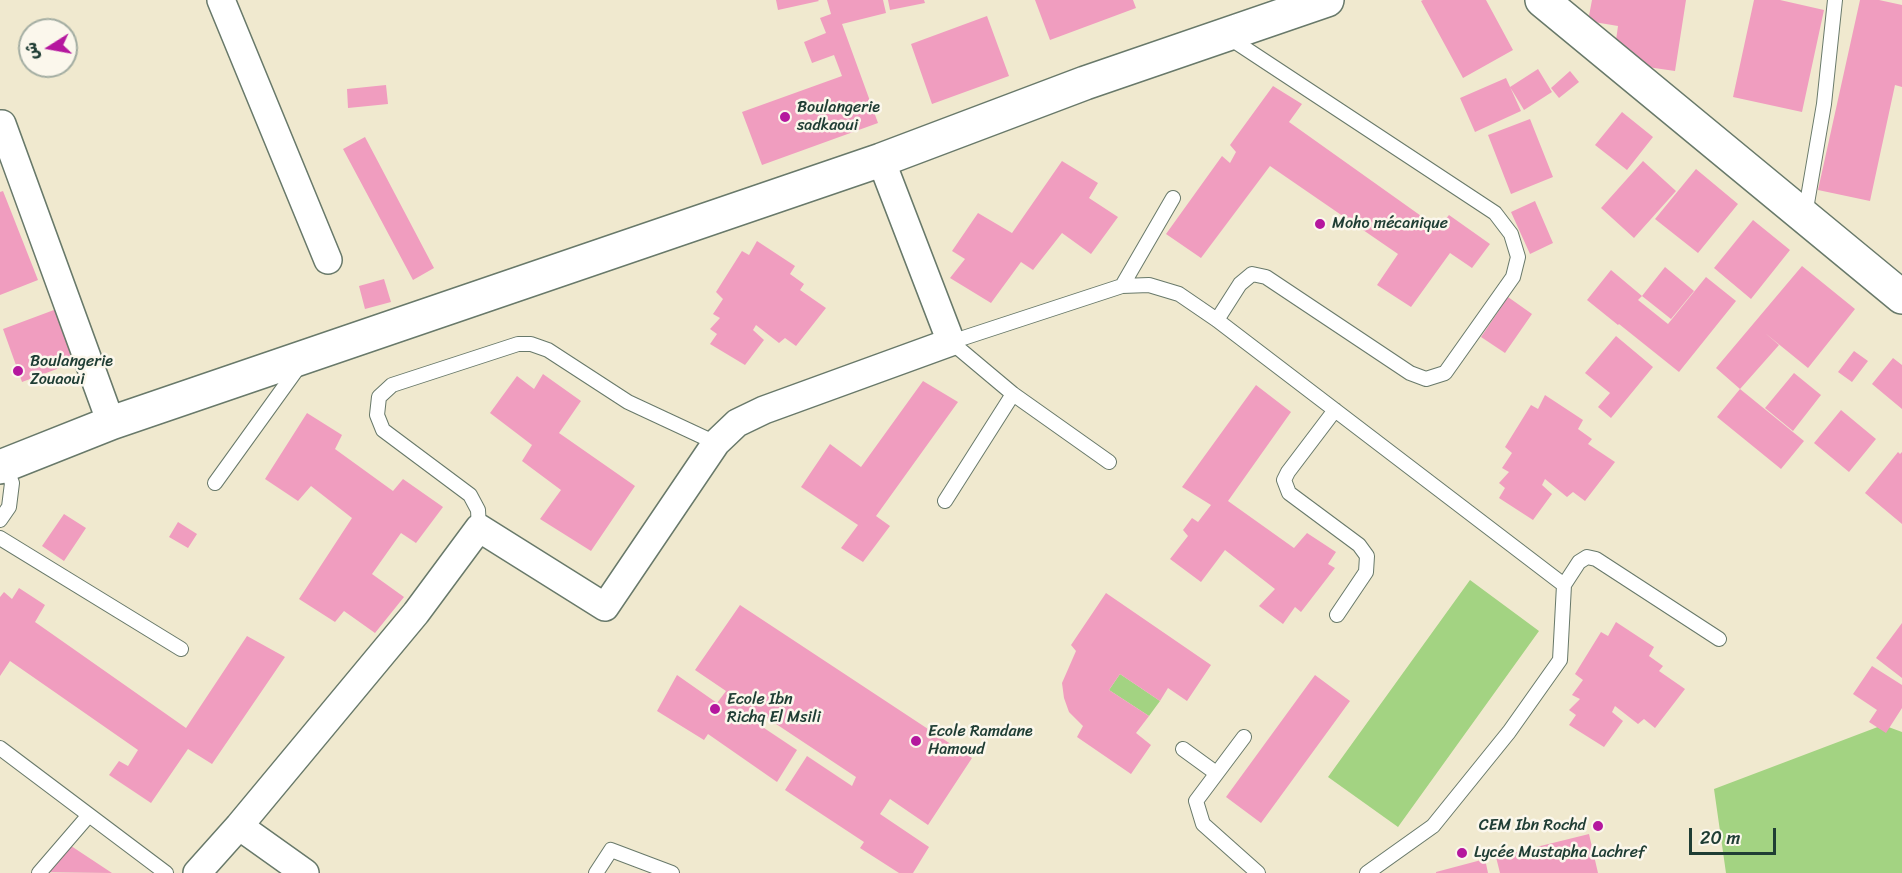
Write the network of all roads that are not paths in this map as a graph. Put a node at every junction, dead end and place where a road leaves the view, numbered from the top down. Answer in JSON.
{"nodes":[{"id":1,"x":221,"y":0,"type":"edge"},
{"id":2,"x":1327,"y":0,"type":"edge"},
{"id":3,"x":1542,"y":0,"type":"edge"},
{"id":4,"x":1834,"y":0,"type":"edge"},
{"id":5,"x":1225,"y":35,"type":"junction"},
{"id":6,"x":2,"y":124,"type":"dead end"},
{"id":7,"x":881,"y":160,"type":"junction"},
{"id":8,"x":1173,"y":198,"type":"dead end"},
{"id":9,"x":1805,"y":218,"type":"junction"},
{"id":10,"x":328,"y":260,"type":"dead end"},
{"id":11,"x":1122,"y":286,"type":"junction"},
{"id":12,"x":1902,"y":297,"type":"edge"},
{"id":13,"x":1217,"y":320,"type":"junction"},
{"id":14,"x":951,"y":342,"type":"junction"},
{"id":15,"x":305,"y":357,"type":"junction"},
{"id":16,"x":1014,"y":394,"type":"junction"},
{"id":17,"x":1335,"y":410,"type":"junction"},
{"id":18,"x":111,"y":423,"type":"junction"},
{"id":19,"x":716,"y":443,"type":"junction"},
{"id":20,"x":1109,"y":462,"type":"dead end"},
{"id":21,"x":2,"y":466,"type":"edge"},
{"id":22,"x":215,"y":483,"type":"dead end"},
{"id":23,"x":945,"y":501,"type":"dead end"},
{"id":24,"x":0,"y":520,"type":"edge"},
{"id":25,"x":479,"y":528,"type":"junction"},
{"id":26,"x":0,"y":538,"type":"edge"},
{"id":27,"x":1564,"y":585,"type":"junction"},
{"id":28,"x":1337,"y":615,"type":"dead end"},
{"id":29,"x":1719,"y":639,"type":"dead end"},
{"id":30,"x":182,"y":649,"type":"dead end"},
{"id":31,"x":1244,"y":737,"type":"dead end"},
{"id":32,"x":0,"y":748,"type":"edge"},
{"id":33,"x":1183,"y":749,"type":"dead end"},
{"id":34,"x":1216,"y":773,"type":"junction"},
{"id":35,"x":89,"y":815,"type":"junction"},
{"id":36,"x":239,"y":826,"type":"junction"},
{"id":37,"x":39,"y":873,"type":"edge"},
{"id":38,"x":166,"y":873,"type":"edge"},
{"id":39,"x":197,"y":873,"type":"edge"},
{"id":40,"x":305,"y":873,"type":"edge"},
{"id":41,"x":596,"y":873,"type":"edge"},
{"id":42,"x":672,"y":873,"type":"edge"},
{"id":43,"x":1258,"y":873,"type":"edge"},
{"id":44,"x":1367,"y":873,"type":"edge"}],
"edges":[{"from":1,"to":10,"type":"street"},
{"from":2,"to":5,"type":"street"},
{"from":3,"to":9,"type":"street"},
{"from":4,"to":9,"type":"lane"},
{"from":5,"to":7,"type":"street"},
{"from":5,"to":13,"type":"lane"},
{"from":6,"to":18,"type":"street"},
{"from":7,"to":14,"type":"street"},
{"from":7,"to":15,"type":"street"},
{"from":8,"to":11,"type":"lane"},
{"from":9,"to":12,"type":"street"},
{"from":11,"to":13,"type":"lane"},
{"from":11,"to":14,"type":"lane"},
{"from":13,"to":17,"type":"lane"},
{"from":14,"to":16,"type":"lane"},
{"from":14,"to":19,"type":"street"},
{"from":15,"to":18,"type":"street"},
{"from":15,"to":22,"type":"lane"},
{"from":16,"to":20,"type":"lane"},
{"from":16,"to":23,"type":"lane"},
{"from":17,"to":27,"type":"lane"},
{"from":17,"to":28,"type":"lane"},
{"from":18,"to":21,"type":"street"},
{"from":19,"to":25,"type":"street"},
{"from":19,"to":25,"type":"lane"},
{"from":21,"to":24,"type":"lane"},
{"from":25,"to":36,"type":"street"},
{"from":26,"to":30,"type":"lane"},
{"from":27,"to":29,"type":"lane"},
{"from":27,"to":44,"type":"lane"},
{"from":31,"to":34,"type":"lane"},
{"from":32,"to":35,"type":"lane"},
{"from":33,"to":34,"type":"lane"},
{"from":34,"to":43,"type":"lane"},
{"from":35,"to":37,"type":"lane"},
{"from":35,"to":38,"type":"lane"},
{"from":36,"to":39,"type":"street"},
{"from":36,"to":40,"type":"street"},
{"from":41,"to":42,"type":"lane"}]}
